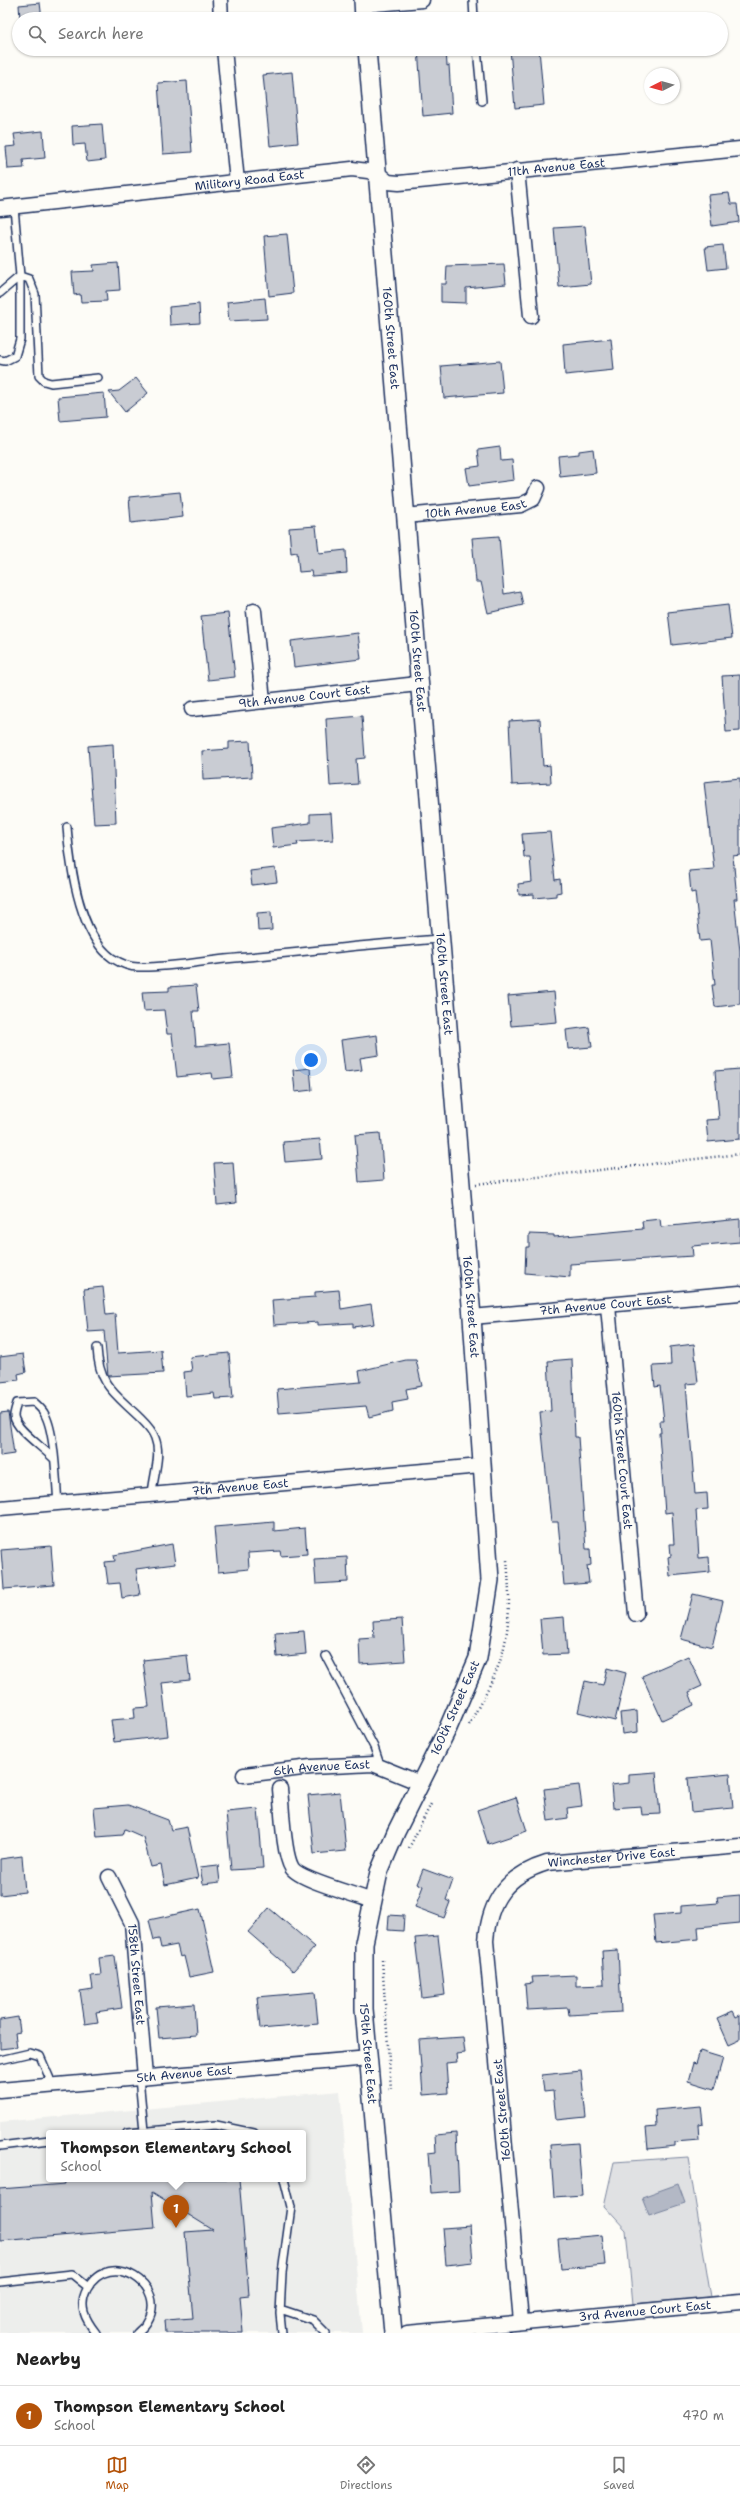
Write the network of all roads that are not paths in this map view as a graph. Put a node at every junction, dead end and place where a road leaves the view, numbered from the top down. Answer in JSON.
{"nodes":[{"id":1,"x":220,"y":0,"type":"edge"},
{"id":2,"x":422,"y":0,"type":"edge"},
{"id":3,"x":473,"y":0,"type":"edge"},
{"id":4,"x":364,"y":8,"type":"edge"},
{"id":5,"x":221,"y":12,"type":"edge"},
{"id":6,"x":474,"y":12,"type":"edge"},
{"id":7,"x":225,"y":56,"type":"edge"},
{"id":8,"x":368,"y":56,"type":"edge"},
{"id":9,"x":478,"y":56,"type":"edge"},
{"id":10,"x":482,"y":101,"type":"dead end"},
{"id":11,"x":740,"y":149,"type":"edge"},
{"id":12,"x":517,"y":170,"type":"junction"},
{"id":13,"x":376,"y":172,"type":"junction"},
{"id":14,"x":237,"y":182,"type":"junction"},
{"id":15,"x":7,"y":207,"type":"edge"},
{"id":16,"x":20,"y":276,"type":"junction"},
{"id":17,"x":0,"y":293,"type":"edge"},
{"id":18,"x":531,"y":316,"type":"dead end"},
{"id":19,"x":0,"y":360,"type":"edge"},
{"id":20,"x":98,"y":378,"type":"dead end"},
{"id":21,"x":538,"y":488,"type":"dead end"},
{"id":22,"x":405,"y":516,"type":"junction"},
{"id":23,"x":254,"y":611,"type":"dead end"},
{"id":24,"x":418,"y":684,"type":"junction"},
{"id":25,"x":263,"y":701,"type":"junction"},
{"id":26,"x":192,"y":709,"type":"dead end"},
{"id":27,"x":67,"y":827,"type":"dead end"},
{"id":28,"x":440,"y":939,"type":"junction"},
{"id":29,"x":740,"y":1293,"type":"edge"},
{"id":30,"x":608,"y":1306,"type":"junction"},
{"id":31,"x":472,"y":1317,"type":"junction"},
{"id":32,"x":97,"y":1348,"type":"dead end"},
{"id":33,"x":54,"y":1459,"type":"junction"},
{"id":34,"x":481,"y":1466,"type":"junction"},
{"id":35,"x":152,"y":1495,"type":"junction"},
{"id":36,"x":58,"y":1504,"type":"junction"},
{"id":37,"x":0,"y":1508,"type":"edge"},
{"id":38,"x":636,"y":1614,"type":"dead end"},
{"id":39,"x":326,"y":1656,"type":"dead end"},
{"id":40,"x":380,"y":1765,"type":"junction"},
{"id":41,"x":244,"y":1775,"type":"dead end"},
{"id":42,"x":420,"y":1783,"type":"junction"},
{"id":43,"x":280,"y":1789,"type":"dead end"},
{"id":44,"x":740,"y":1846,"type":"edge"},
{"id":45,"x":109,"y":1877,"type":"dead end"},
{"id":46,"x":496,"y":1900,"type":"joint"},
{"id":47,"x":372,"y":1901,"type":"junction"},
{"id":48,"x":369,"y":2058,"type":"junction"},
{"id":49,"x":0,"y":2060,"type":"edge"},
{"id":50,"x":142,"y":2077,"type":"junction"},
{"id":51,"x":53,"y":2086,"type":"junction"},
{"id":52,"x":0,"y":2090,"type":"edge"},
{"id":53,"x":144,"y":2130,"type":"edge"},
{"id":54,"x":154,"y":2130,"type":"edge"},
{"id":55,"x":241,"y":2130,"type":"edge"},
{"id":56,"x":46,"y":2140,"type":"edge"},
{"id":57,"x":0,"y":2146,"type":"edge"},
{"id":58,"x":285,"y":2182,"type":"edge"},
{"id":59,"x":0,"y":2282,"type":"edge"},
{"id":60,"x":88,"y":2287,"type":"junction"},
{"id":61,"x":740,"y":2302,"type":"edge"},
{"id":62,"x":280,"y":2309,"type":"junction"},
{"id":63,"x":521,"y":2321,"type":"junction"},
{"id":64,"x":96,"y":2333,"type":"edge"},
{"id":65,"x":137,"y":2333,"type":"edge"},
{"id":66,"x":282,"y":2333,"type":"edge"},
{"id":67,"x":326,"y":2333,"type":"edge"},
{"id":68,"x":393,"y":2333,"type":"edge"},
{"id":69,"x":407,"y":2333,"type":"edge"}],
"edges":[{"from":1,"to":5,"type":"street"},
{"from":2,"to":4,"type":"street"},
{"from":3,"to":6,"type":"lane"},
{"from":7,"to":14,"type":"street"},
{"from":8,"to":13,"type":"street"},
{"from":9,"to":10,"type":"lane"},
{"from":11,"to":12,"type":"street","name":"11th Avenue East"},
{"from":12,"to":13,"type":"street","name":"11th Avenue East"},
{"from":12,"to":18,"type":"street"},
{"from":13,"to":14,"type":"street","name":"Military Road East"},
{"from":13,"to":22,"type":"street","name":"160th Street East"},
{"from":14,"to":15,"type":"street","name":"Military Road East"},
{"from":15,"to":16,"type":"lane"},
{"from":16,"to":17,"type":"lane"},
{"from":16,"to":19,"type":"lane"},
{"from":16,"to":20,"type":"lane"},
{"from":21,"to":22,"type":"street","name":"10th Avenue East"},
{"from":22,"to":24,"type":"street","name":"160th Street East"},
{"from":23,"to":25,"type":"street"},
{"from":24,"to":25,"type":"street","name":"9th Avenue Court East"},
{"from":24,"to":28,"type":"street","name":"160th Street East"},
{"from":25,"to":26,"type":"street","name":"9th Avenue Court East"},
{"from":27,"to":28,"type":"lane"},
{"from":28,"to":31,"type":"street","name":"160th Street East"},
{"from":29,"to":30,"type":"street","name":"7th Avenue Court East"},
{"from":30,"to":31,"type":"street","name":"7th Avenue Court East"},
{"from":30,"to":38,"type":"street","name":"160th Street Court East"},
{"from":31,"to":34,"type":"street","name":"160th Street East"},
{"from":32,"to":35,"type":"lane"},
{"from":33,"to":33,"type":"lane"},
{"from":33,"to":36,"type":"lane"},
{"from":34,"to":35,"type":"street","name":"7th Avenue East"},
{"from":34,"to":42,"type":"street","name":"160th Street East"},
{"from":35,"to":36,"type":"street","name":"7th Avenue East"},
{"from":36,"to":37,"type":"street","name":"7th Avenue East"},
{"from":39,"to":40,"type":"lane"},
{"from":40,"to":41,"type":"street","name":"6th Avenue East"},
{"from":40,"to":42,"type":"street","name":"6th Avenue East"},
{"from":42,"to":47,"type":"street","name":"159th Street East"},
{"from":43,"to":47,"type":"street"},
{"from":44,"to":46,"type":"street","name":"Winchester Drive East"},
{"from":45,"to":50,"type":"street","name":"158th Street East"},
{"from":46,"to":63,"type":"street","name":"160th Street East"},
{"from":47,"to":48,"type":"street","name":"159th Street East"},
{"from":48,"to":50,"type":"street","name":"5th Avenue East"},
{"from":48,"to":68,"type":"street","name":"159th Street East"},
{"from":49,"to":51,"type":"lane"},
{"from":50,"to":51,"type":"street","name":"5th Avenue East"},
{"from":50,"to":53,"type":"lane"},
{"from":51,"to":52,"type":"street","name":"5th Avenue East"},
{"from":54,"to":55,"type":"lane"},
{"from":56,"to":57,"type":"lane"},
{"from":58,"to":62,"type":"lane"},
{"from":59,"to":60,"type":"lane"},
{"from":60,"to":64,"type":"lane"},
{"from":60,"to":65,"type":"lane"},
{"from":61,"to":63,"type":"street","name":"3rd Avenue Court East"},
{"from":62,"to":66,"type":"lane"},
{"from":62,"to":67,"type":"lane"},
{"from":63,"to":69,"type":"street","name":"3rd Avenue Court East"}]}
